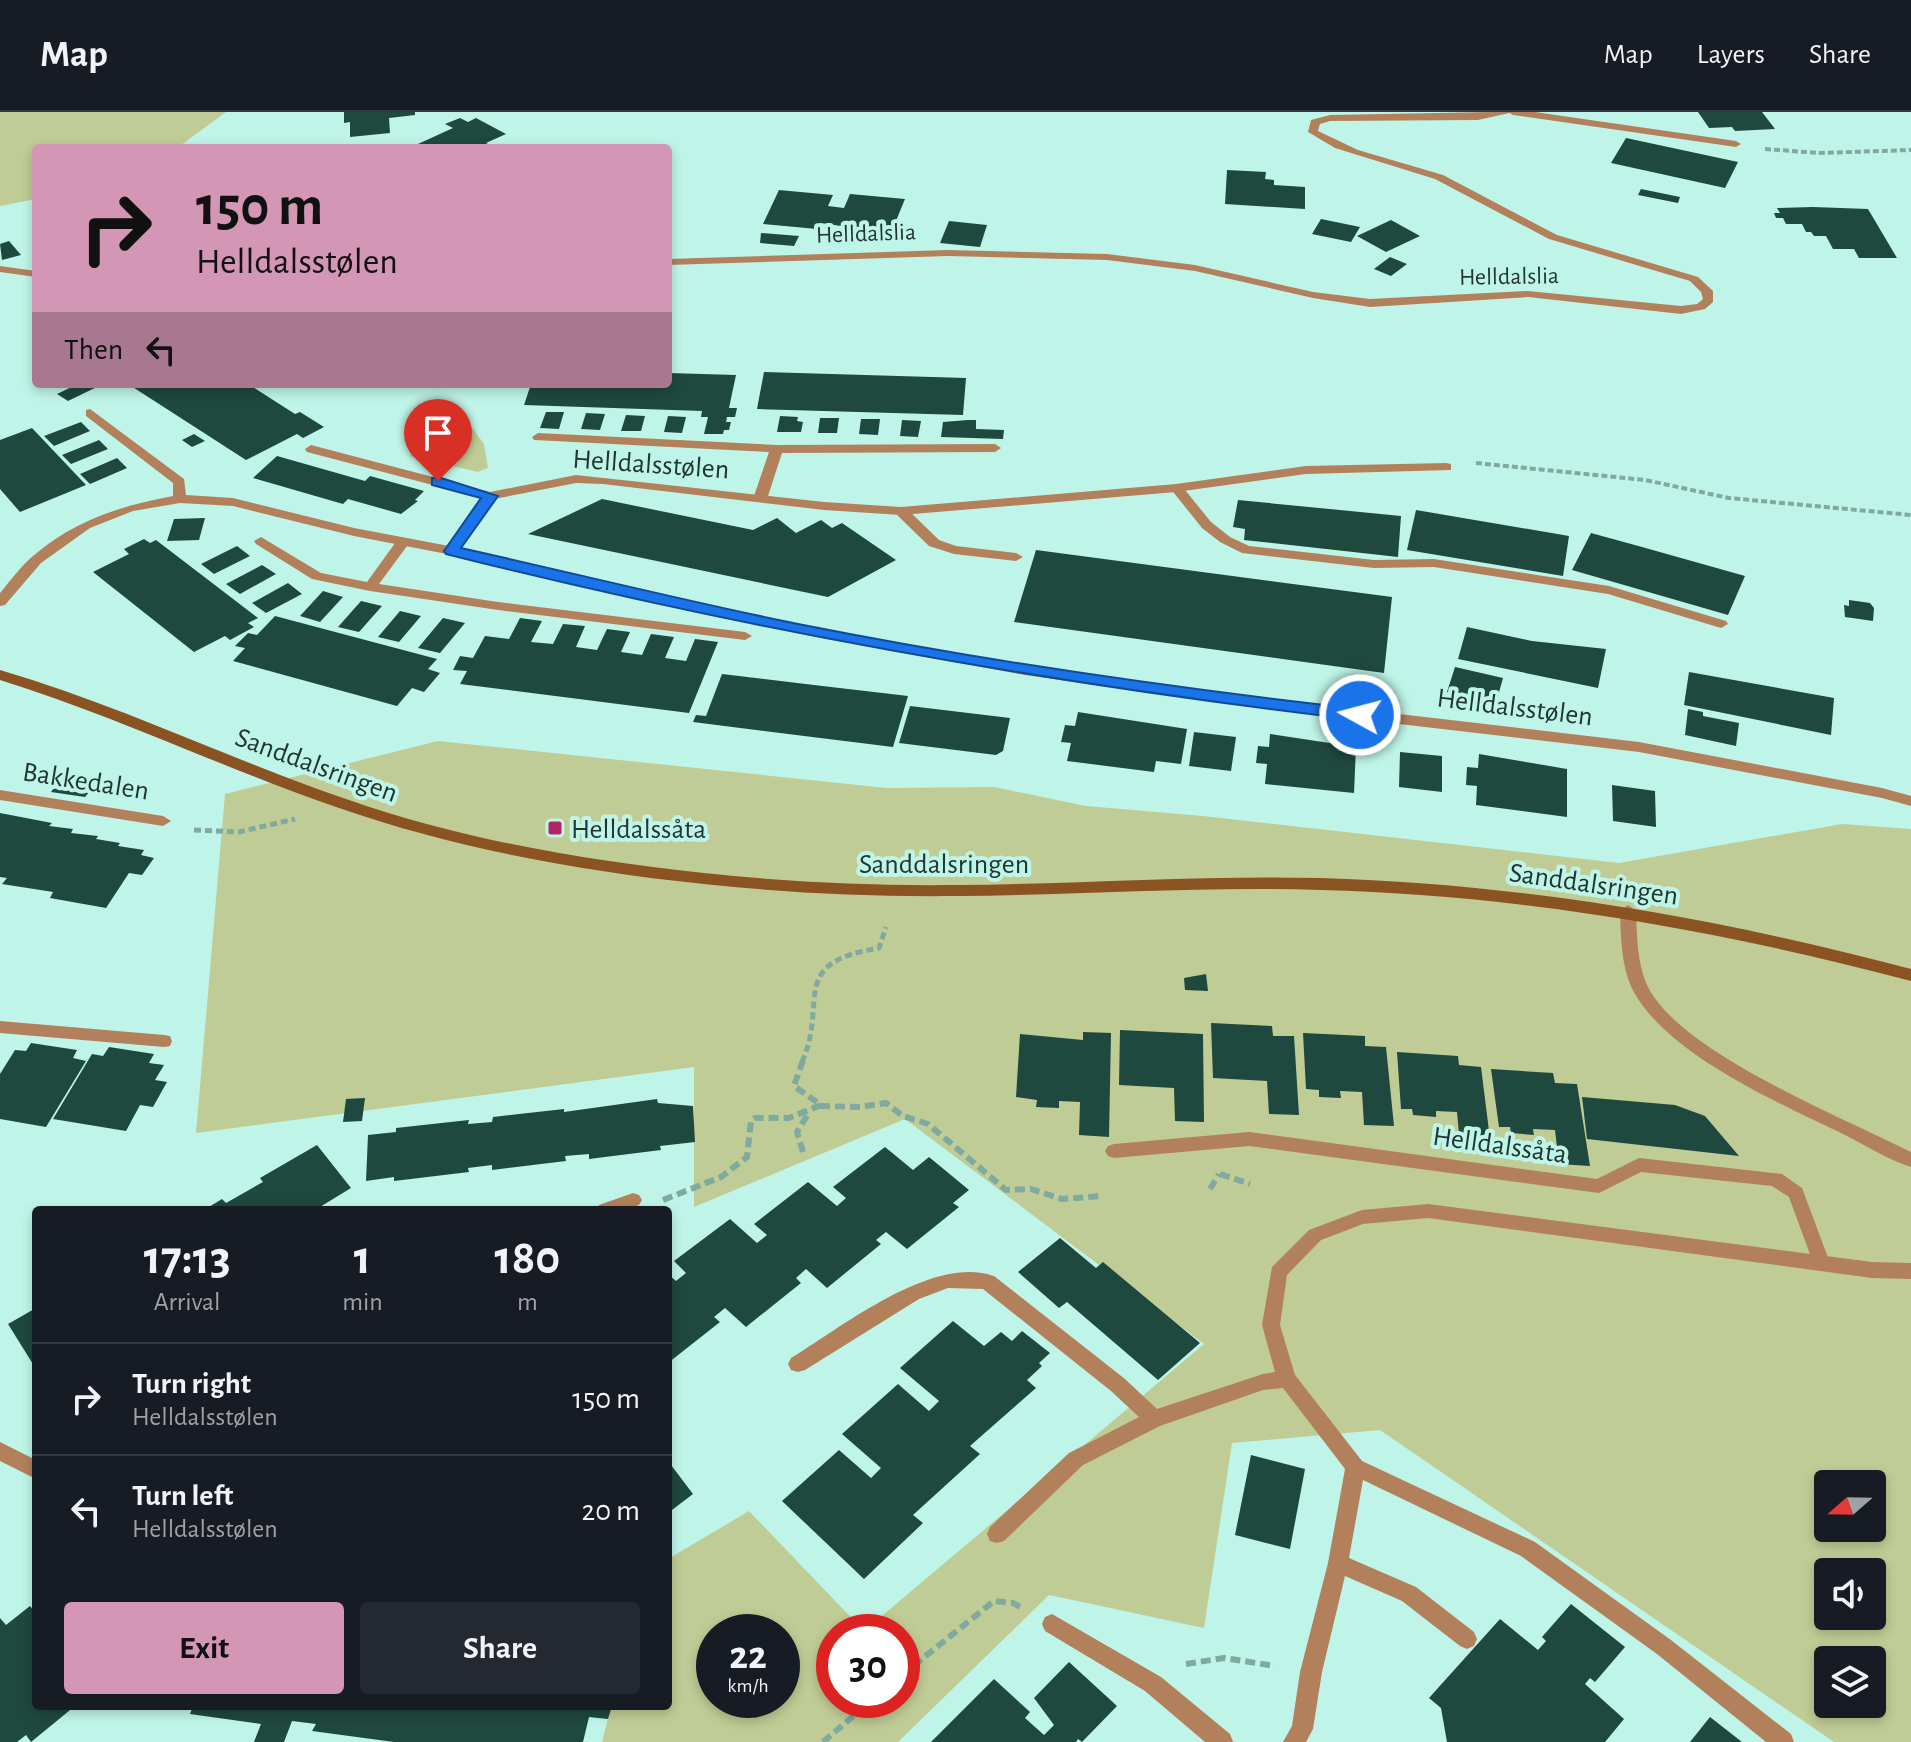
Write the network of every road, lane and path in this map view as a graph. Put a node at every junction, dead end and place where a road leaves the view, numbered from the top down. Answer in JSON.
{"nodes":[{"id":1,"x":1511,"y":112,"type":"edge"},
{"id":2,"x":1736,"y":144,"type":"joint"},
{"id":3,"x":1911,"y":150,"type":"edge"},
{"id":4,"x":672,"y":262,"type":"edge"},
{"id":5,"x":0,"y":269,"type":"edge"},
{"id":6,"x":32,"y":273,"type":"edge"},
{"id":7,"x":90,"y":413,"type":"dead end"},
{"id":8,"x":538,"y":437,"type":"dead end"},
{"id":9,"x":995,"y":448,"type":"dead end"},
{"id":10,"x":311,"y":449,"type":"dead end"},
{"id":11,"x":777,"y":449,"type":"junction"},
{"id":12,"x":1446,"y":467,"type":"joint"},
{"id":13,"x":1176,"y":488,"type":"junction"},
{"id":14,"x":490,"y":496,"type":"junction"},
{"id":15,"x":761,"y":496,"type":"junction"},
{"id":16,"x":180,"y":499,"type":"junction"},
{"id":17,"x":901,"y":511,"type":"junction"},
{"id":18,"x":1911,"y":515,"type":"edge"},
{"id":19,"x":261,"y":541,"type":"dead end"},
{"id":20,"x":403,"y":542,"type":"junction"},
{"id":21,"x":452,"y":551,"type":"junction"},
{"id":22,"x":1016,"y":557,"type":"dead end"},
{"id":23,"x":370,"y":587,"type":"junction"},
{"id":24,"x":0,"y":602,"type":"edge"},
{"id":25,"x":1721,"y":624,"type":"dead end"},
{"id":26,"x":745,"y":636,"type":"dead end"},
{"id":27,"x":0,"y":675,"type":"edge"},
{"id":28,"x":0,"y":795,"type":"edge"},
{"id":29,"x":1911,"y":801,"type":"edge"},
{"id":30,"x":307,"y":816,"type":"dead end"},
{"id":31,"x":163,"y":821,"type":"joint"},
{"id":32,"x":1628,"y":911,"type":"junction"},
{"id":33,"x":886,"y":927,"type":"dead end"},
{"id":34,"x":1911,"y":975,"type":"edge"},
{"id":35,"x":0,"y":1027,"type":"edge"},
{"id":36,"x":164,"y":1041,"type":"dead end"},
{"id":37,"x":821,"y":1105,"type":"junction"},
{"id":38,"x":1114,"y":1151,"type":"dead end"},
{"id":39,"x":803,"y":1152,"type":"dead end"},
{"id":40,"x":1911,"y":1160,"type":"edge"},
{"id":41,"x":1219,"y":1174,"type":"dead end"},
{"id":42,"x":1210,"y":1189,"type":"dead end"},
{"id":43,"x":1103,"y":1196,"type":"dead end"},
{"id":44,"x":633,"y":1200,"type":"joint"},
{"id":45,"x":616,"y":1206,"type":"edge"},
{"id":46,"x":643,"y":1206,"type":"edge"},
{"id":47,"x":648,"y":1206,"type":"edge"},
{"id":48,"x":1821,"y":1263,"type":"junction"},
{"id":49,"x":1911,"y":1271,"type":"edge"},
{"id":50,"x":798,"y":1364,"type":"dead end"},
{"id":51,"x":1287,"y":1379,"type":"junction"},
{"id":52,"x":1154,"y":1419,"type":"junction"},
{"id":53,"x":0,"y":1451,"type":"edge"},
{"id":54,"x":1355,"y":1467,"type":"junction"},
{"id":55,"x":32,"y":1468,"type":"edge"},
{"id":56,"x":997,"y":1534,"type":"dead end"},
{"id":57,"x":1338,"y":1563,"type":"junction"},
{"id":58,"x":1052,"y":1624,"type":"joint"},
{"id":59,"x":1467,"y":1639,"type":"dead end"},
{"id":60,"x":920,"y":1661,"type":"edge"},
{"id":61,"x":1184,"y":1664,"type":"dead end"},
{"id":62,"x":1311,"y":1672,"type":"junction"},
{"id":63,"x":851,"y":1718,"type":"edge"},
{"id":64,"x":823,"y":1742,"type":"edge"},
{"id":65,"x":1222,"y":1742,"type":"edge"},
{"id":66,"x":1294,"y":1742,"type":"edge"},
{"id":67,"x":1783,"y":1742,"type":"edge"}],
"edges":[{"from":1,"to":2,"type":"street"},
{"from":1,"to":4,"type":"street","name":"Helldalslia"},
{"from":2,"to":3,"type":"path"},
{"from":5,"to":6,"type":"street"},
{"from":7,"to":16,"type":"street"},
{"from":8,"to":11,"type":"street","name":"Helldalsstølen"},
{"from":9,"to":11,"type":"street","name":"Helldalsstølen"},
{"from":10,"to":14,"type":"street","name":"Helldalsstølen"},
{"from":11,"to":15,"type":"street","name":"Helldalsstølen"},
{"from":12,"to":13,"type":"street","name":"Helldalsstølen"},
{"from":12,"to":18,"type":"path"},
{"from":13,"to":17,"type":"street","name":"Helldalsstølen"},
{"from":13,"to":25,"type":"street"},
{"from":14,"to":15,"type":"street","name":"Helldalsstølen"},
{"from":14,"to":21,"type":"street"},
{"from":15,"to":17,"type":"street","name":"Helldalsstølen"},
{"from":16,"to":20,"type":"street","name":"Helldalsstølen"},
{"from":16,"to":24,"type":"street","name":"Helldalsstølen"},
{"from":17,"to":22,"type":"street"},
{"from":19,"to":23,"type":"street"},
{"from":20,"to":21,"type":"street","name":"Helldalsstølen"},
{"from":20,"to":23,"type":"street"},
{"from":21,"to":29,"type":"street","name":"Helldalsstølen"},
{"from":23,"to":26,"type":"street"},
{"from":27,"to":32,"type":"main road","name":"Sanddalsringen"},
{"from":28,"to":31,"type":"street","name":"Bakkedalen"},
{"from":30,"to":31,"type":"path"},
{"from":32,"to":34,"type":"main road","name":"Sanddalsringen"},
{"from":32,"to":40,"type":"street"},
{"from":33,"to":37,"type":"path"},
{"from":35,"to":36,"type":"street"},
{"from":37,"to":39,"type":"path"},
{"from":37,"to":43,"type":"path"},
{"from":37,"to":47,"type":"path"},
{"from":38,"to":48,"type":"street","name":"Helldalssåta"},
{"from":41,"to":42,"type":"path"},
{"from":44,"to":45,"type":"street"},
{"from":44,"to":46,"type":"path"},
{"from":48,"to":49,"type":"street"},
{"from":48,"to":51,"type":"street"},
{"from":50,"to":52,"type":"street"},
{"from":51,"to":52,"type":"street"},
{"from":51,"to":54,"type":"street"},
{"from":52,"to":56,"type":"street"},
{"from":53,"to":55,"type":"street"},
{"from":54,"to":57,"type":"street"},
{"from":54,"to":67,"type":"street"},
{"from":57,"to":59,"type":"street"},
{"from":57,"to":62,"type":"street"},
{"from":58,"to":60,"type":"path"},
{"from":58,"to":65,"type":"street"},
{"from":61,"to":62,"type":"path"},
{"from":62,"to":66,"type":"street"},
{"from":63,"to":64,"type":"path"}]}
